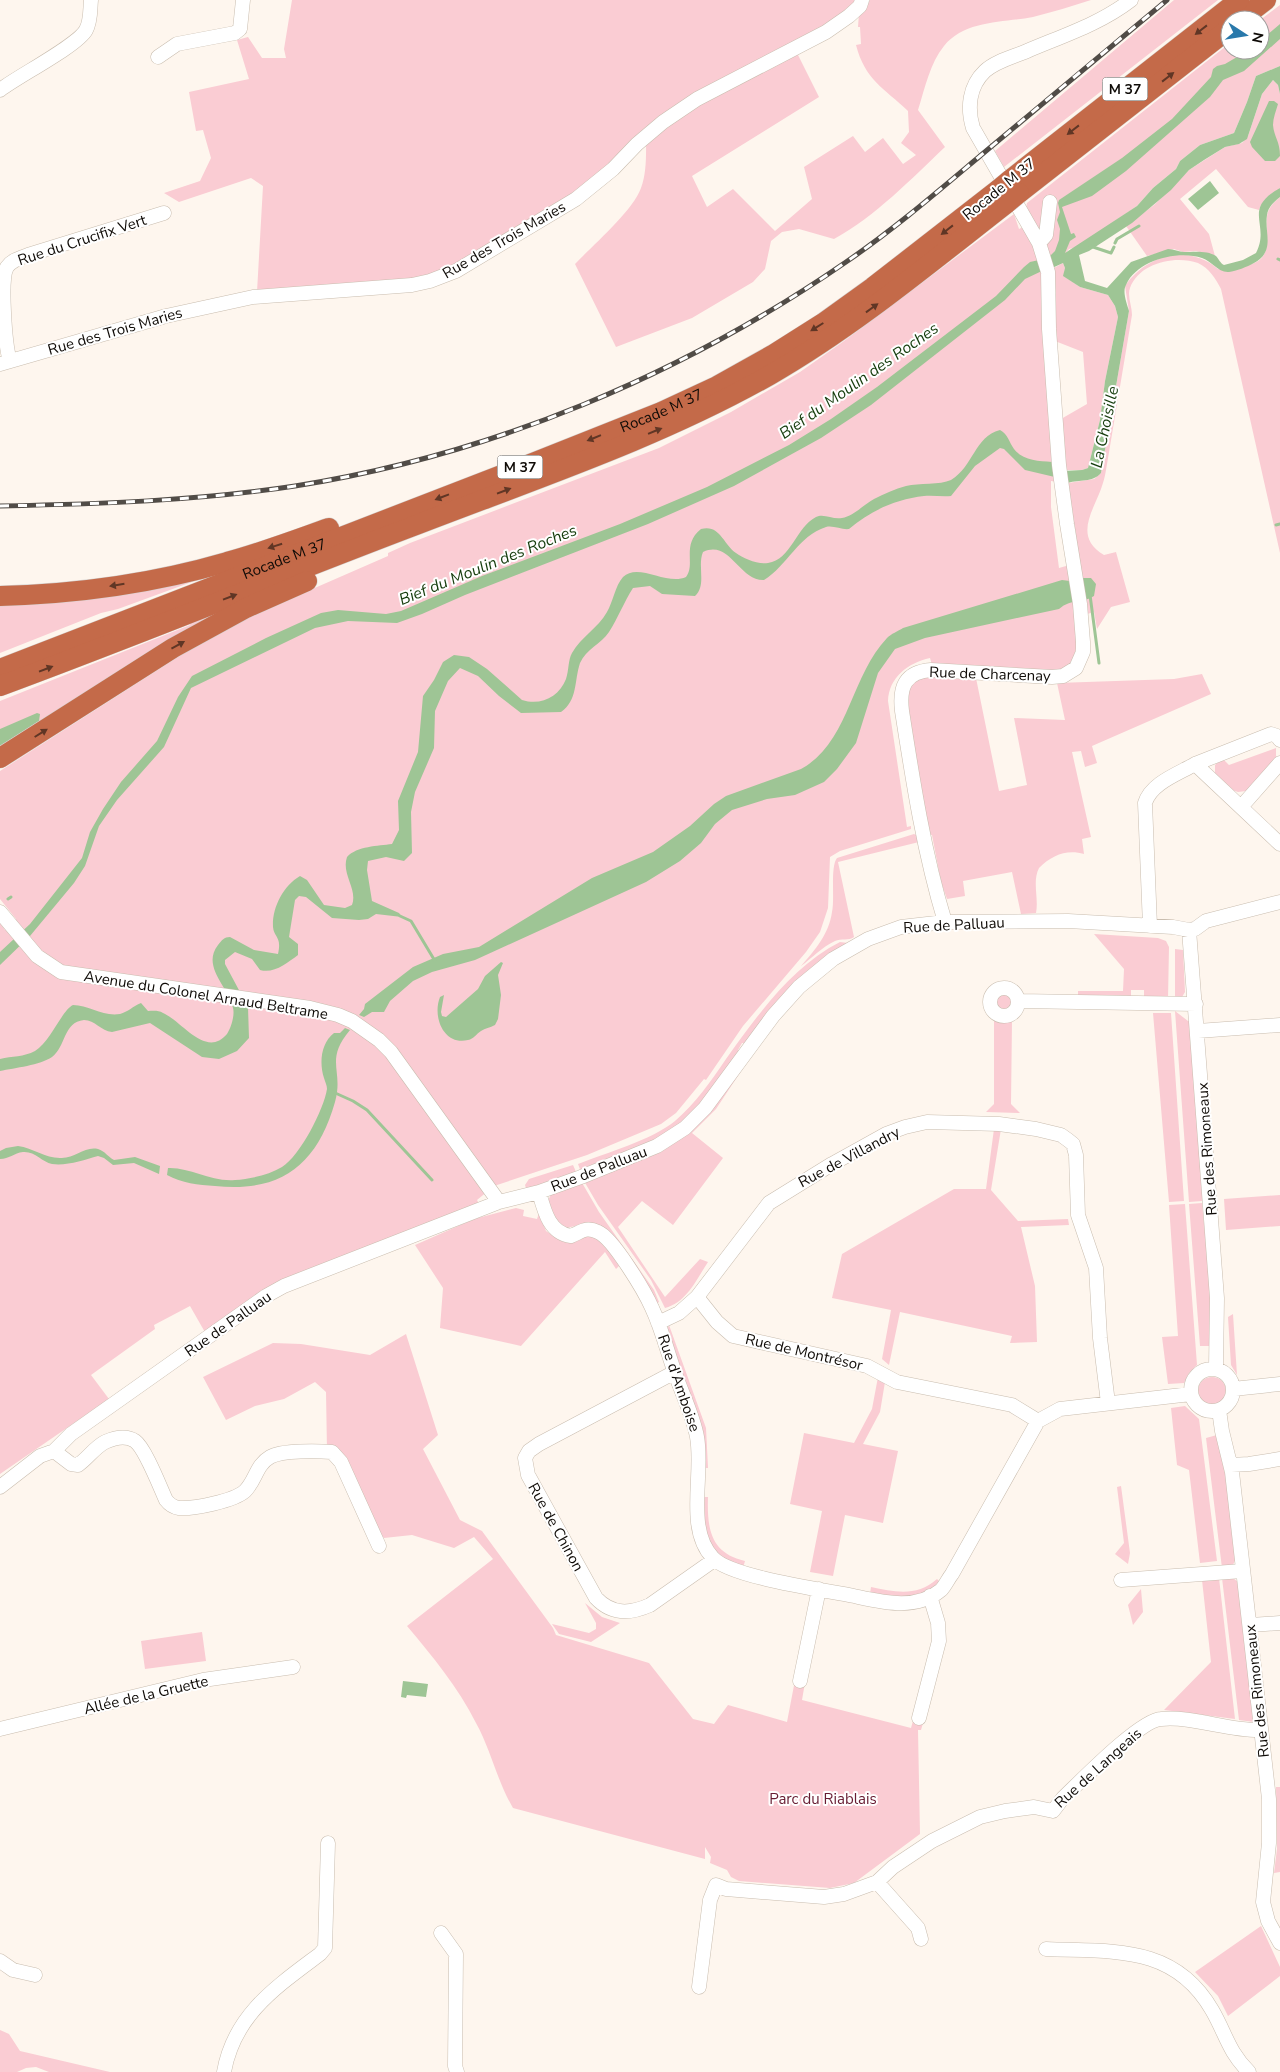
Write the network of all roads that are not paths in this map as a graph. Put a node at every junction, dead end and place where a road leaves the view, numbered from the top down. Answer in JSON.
{"nodes":[{"id":1,"x":91,"y":0,"type":"edge"},
{"id":2,"x":243,"y":0,"type":"edge"},
{"id":3,"x":862,"y":0,"type":"edge"},
{"id":4,"x":1131,"y":0,"type":"edge"},
{"id":5,"x":1239,"y":0,"type":"edge"},
{"id":6,"x":1266,"y":0,"type":"edge"},
{"id":7,"x":1253,"y":10,"type":"edge"},
{"id":8,"x":1220,"y":35,"type":"edge"},
{"id":9,"x":158,"y":57,"type":"dead end"},
{"id":10,"x":0,"y":90,"type":"edge"},
{"id":11,"x":1009,"y":191,"type":"junction"},
{"id":12,"x":1050,"y":202,"type":"dead end"},
{"id":13,"x":164,"y":213,"type":"dead end"},
{"id":14,"x":1039,"y":243,"type":"junction"},
{"id":15,"x":5,"y":363,"type":"edge"},
{"id":16,"x":407,"y":519,"type":"junction"},
{"id":17,"x":0,"y":596,"type":"edge"},
{"id":18,"x":0,"y":668,"type":"edge"},
{"id":19,"x":0,"y":686,"type":"edge"},
{"id":20,"x":1280,"y":740,"type":"edge"},
{"id":21,"x":0,"y":758,"type":"edge"},
{"id":22,"x":1280,"y":763,"type":"edge"},
{"id":23,"x":1195,"y":764,"type":"junction"},
{"id":24,"x":1241,"y":807,"type":"junction"},
{"id":25,"x":1280,"y":844,"type":"edge"},
{"id":26,"x":1280,"y":902,"type":"edge"},
{"id":27,"x":0,"y":912,"type":"edge"},
{"id":28,"x":945,"y":922,"type":"junction"},
{"id":29,"x":1150,"y":926,"type":"junction"},
{"id":30,"x":1189,"y":930,"type":"junction"},
{"id":31,"x":1018,"y":1001,"type":"dead end"},
{"id":32,"x":1196,"y":1004,"type":"junction"},
{"id":33,"x":1280,"y":1025,"type":"edge"},
{"id":34,"x":1198,"y":1031,"type":"junction"},
{"id":35,"x":539,"y":1192,"type":"junction"},
{"id":36,"x":500,"y":1202,"type":"junction"},
{"id":37,"x":697,"y":1296,"type":"junction"},
{"id":38,"x":658,"y":1323,"type":"junction"},
{"id":39,"x":1216,"y":1368,"type":"junction"},
{"id":40,"x":675,"y":1372,"type":"junction"},
{"id":41,"x":1280,"y":1384,"type":"edge"},
{"id":42,"x":1233,"y":1389,"type":"junction"},
{"id":43,"x":1191,"y":1394,"type":"junction"},
{"id":44,"x":1108,"y":1403,"type":"junction"},
{"id":45,"x":1220,"y":1410,"type":"junction"},
{"id":46,"x":1038,"y":1421,"type":"junction"},
{"id":47,"x":54,"y":1451,"type":"junction"},
{"id":48,"x":1280,"y":1459,"type":"edge"},
{"id":49,"x":1231,"y":1465,"type":"junction"},
{"id":50,"x":0,"y":1486,"type":"edge"},
{"id":51,"x":378,"y":1546,"type":"dead end"},
{"id":52,"x":714,"y":1560,"type":"junction"},
{"id":53,"x":1242,"y":1570,"type":"junction"},
{"id":54,"x":1121,"y":1580,"type":"dead end"},
{"id":55,"x":819,"y":1589,"type":"junction"},
{"id":56,"x":930,"y":1596,"type":"junction"},
{"id":57,"x":1280,"y":1623,"type":"edge"},
{"id":58,"x":1250,"y":1625,"type":"junction"},
{"id":59,"x":293,"y":1667,"type":"dead end"},
{"id":60,"x":800,"y":1681,"type":"dead end"},
{"id":61,"x":919,"y":1718,"type":"dead end"},
{"id":62,"x":0,"y":1729,"type":"edge"},
{"id":63,"x":1261,"y":1730,"type":"junction"},
{"id":64,"x":328,"y":1843,"type":"dead end"},
{"id":65,"x":877,"y":1882,"type":"junction"},
{"id":66,"x":442,"y":1933,"type":"dead end"},
{"id":67,"x":921,"y":1939,"type":"dead end"},
{"id":68,"x":1280,"y":1944,"type":"edge"},
{"id":69,"x":1046,"y":1949,"type":"dead end"},
{"id":70,"x":0,"y":1961,"type":"edge"},
{"id":71,"x":35,"y":1975,"type":"dead end"},
{"id":72,"x":699,"y":1987,"type":"dead end"},
{"id":73,"x":224,"y":2072,"type":"edge"},
{"id":74,"x":457,"y":2072,"type":"edge"},
{"id":75,"x":1249,"y":2072,"type":"edge"}],
"edges":[{"from":1,"to":10,"type":"street"},
{"from":2,"to":9,"type":"street"},
{"from":3,"to":15,"type":"street","name":"Rue des Trois Maries"},
{"from":4,"to":14,"type":"street"},
{"from":5,"to":11,"type":"highway","name":"Rocade M 37","number":"M 37","one_way":true},
{"from":6,"to":7,"type":"highway"},
{"from":11,"to":8,"type":"highway","name":"Rocade M 37","number":"M 37","one_way":true},
{"from":11,"to":16,"type":"highway","name":"Rocade M 37","number":"M 37"},
{"from":12,"to":14,"type":"street"},
{"from":13,"to":15,"type":"street","name":"Rue du Crucifix Vert"},
{"from":14,"to":28,"type":"street","name":"Rue de Charcenay"},
{"from":16,"to":17,"type":"highway","one_way":true},
{"from":16,"to":18,"type":"highway","name":"Rocade M 37","number":"M 37"},
{"from":19,"to":16,"type":"highway","name":"Rocade M 37","number":"M 37","one_way":true},
{"from":21,"to":16,"type":"highway","one_way":true},
{"from":20,"to":23,"type":"street"},
{"from":22,"to":24,"type":"street"},
{"from":23,"to":24,"type":"street"},
{"from":23,"to":29,"type":"street"},
{"from":24,"to":25,"type":"street"},
{"from":26,"to":30,"type":"street"},
{"from":27,"to":36,"type":"street","name":"Avenue du Colonel Arnaud Beltrame"},
{"from":28,"to":29,"type":"street","name":"Rue de Palluau"},
{"from":28,"to":35,"type":"street","name":"Rue de Palluau"},
{"from":29,"to":30,"type":"street","name":"Rue de Palluau"},
{"from":30,"to":32,"type":"street","name":"Rue des Rimoneaux"},
{"from":31,"to":32,"type":"street"},
{"from":32,"to":34,"type":"street","name":"Rue des Rimoneaux"},
{"from":33,"to":34,"type":"street"},
{"from":34,"to":39,"type":"street","name":"Rue des Rimoneaux"},
{"from":35,"to":36,"type":"street","name":"Rue de Palluau"},
{"from":35,"to":38,"type":"street","name":"Rue d'Amboise"},
{"from":36,"to":47,"type":"street","name":"Rue de Palluau"},
{"from":37,"to":38,"type":"street","name":"Rue de Villandry"},
{"from":37,"to":44,"type":"street","name":"Rue de Villandry"},
{"from":37,"to":46,"type":"street","name":"Rue de Montrésor"},
{"from":38,"to":40,"type":"street","name":"Rue d'Amboise"},
{"from":39,"to":42,"type":"street"},
{"from":39,"to":43,"type":"street"},
{"from":40,"to":52,"type":"street","name":"Rue d'Amboise"},
{"from":40,"to":52,"type":"street","name":"Rue de Chinon"},
{"from":41,"to":42,"type":"street"},
{"from":42,"to":45,"type":"street"},
{"from":43,"to":44,"type":"street"},
{"from":43,"to":45,"type":"street"},
{"from":44,"to":46,"type":"street"},
{"from":45,"to":49,"type":"street","name":"Rue des Rimoneaux"},
{"from":46,"to":56,"type":"street","name":"Rue d'Amboise"},
{"from":47,"to":50,"type":"street","name":"Rue de Palluau"},
{"from":47,"to":51,"type":"street"},
{"from":48,"to":49,"type":"street"},
{"from":49,"to":53,"type":"street","name":"Rue des Rimoneaux"},
{"from":52,"to":55,"type":"street","name":"Rue d'Amboise"},
{"from":53,"to":54,"type":"street"},
{"from":53,"to":58,"type":"street","name":"Rue des Rimoneaux"},
{"from":55,"to":56,"type":"street","name":"Rue d'Amboise"},
{"from":55,"to":60,"type":"street"},
{"from":56,"to":61,"type":"street"},
{"from":57,"to":58,"type":"street"},
{"from":58,"to":63,"type":"street","name":"Rue des Rimoneaux"},
{"from":59,"to":62,"type":"street","name":"Allée de la Gruette"},
{"from":63,"to":65,"type":"street","name":"Rue de Langeais"},
{"from":63,"to":68,"type":"street","name":"Rue des Rimoneaux"},
{"from":64,"to":73,"type":"street"},
{"from":65,"to":67,"type":"street"},
{"from":65,"to":72,"type":"street","name":"Rue de Langeais"},
{"from":66,"to":74,"type":"street"},
{"from":69,"to":75,"type":"street"},
{"from":70,"to":71,"type":"street"}]}
